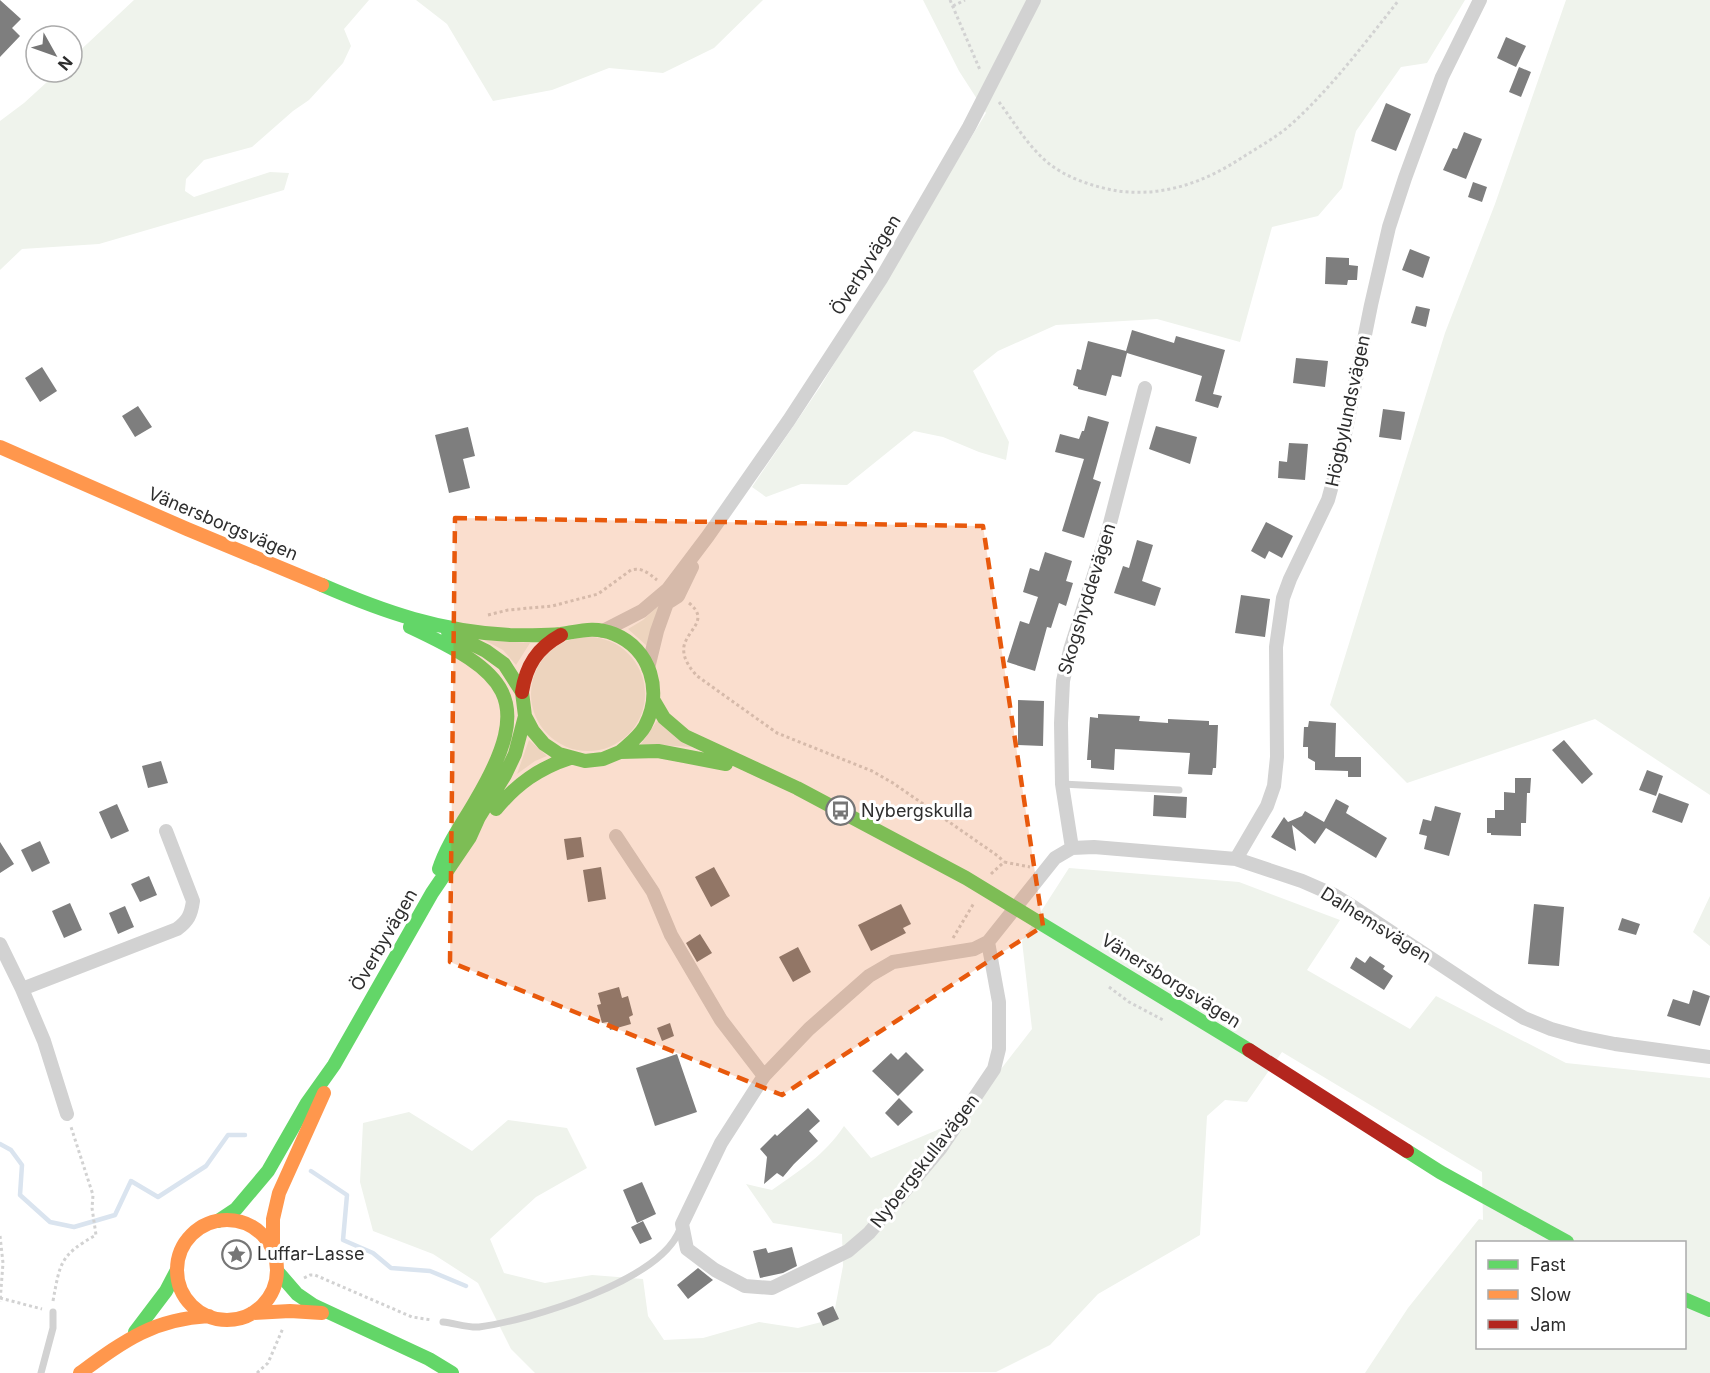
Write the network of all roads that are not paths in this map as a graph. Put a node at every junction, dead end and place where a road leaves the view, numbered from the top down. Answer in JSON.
{"nodes":[{"id":1,"x":1034,"y":0,"type":"edge"},
{"id":2,"x":1480,"y":0,"type":"edge"},
{"id":3,"x":1145,"y":388,"type":"dead end"},
{"id":4,"x":0,"y":447,"type":"edge"},
{"id":5,"x":708,"y":536,"type":"junction"},
{"id":6,"x":385,"y":610,"type":"junction"},
{"id":7,"x":435,"y":625,"type":"junction"},
{"id":8,"x":603,"y":631,"type":"junction"},
{"id":9,"x":561,"y":634,"type":"junction"},
{"id":10,"x":648,"y":668,"type":"junction"},
{"id":11,"x":522,"y":692,"type":"junction"},
{"id":12,"x":654,"y":701,"type":"junction"},
{"id":13,"x":525,"y":716,"type":"junction"},
{"id":14,"x":620,"y":752,"type":"junction"},
{"id":15,"x":570,"y":759,"type":"junction"},
{"id":16,"x":747,"y":766,"type":"junction"},
{"id":17,"x":1062,"y":784,"type":"junction"},
{"id":18,"x":1179,"y":790,"type":"dead end"},
{"id":19,"x":166,"y":831,"type":"dead end"},
{"id":20,"x":470,"y":837,"type":"junction"},
{"id":21,"x":616,"y":837,"type":"dead end"},
{"id":22,"x":1072,"y":848,"type":"junction"},
{"id":23,"x":1236,"y":859,"type":"junction"},
{"id":24,"x":432,"y":893,"type":"junction"},
{"id":25,"x":1016,"y":907,"type":"junction"},
{"id":26,"x":988,"y":942,"type":"junction"},
{"id":27,"x":0,"y":944,"type":"edge"},
{"id":28,"x":22,"y":989,"type":"junction"},
{"id":29,"x":1710,"y":1057,"type":"edge"},
{"id":30,"x":334,"y":1065,"type":"junction"},
{"id":31,"x":764,"y":1077,"type":"junction"},
{"id":32,"x":67,"y":1114,"type":"road end"},
{"id":33,"x":218,"y":1221,"type":"junction"},
{"id":34,"x":682,"y":1224,"type":"junction"},
{"id":35,"x":1565,"y":1241,"type":"edge"},
{"id":36,"x":273,"y":1250,"type":"junction"},
{"id":37,"x":177,"y":1270,"type":"junction"},
{"id":38,"x":277,"y":1271,"type":"junction"},
{"id":39,"x":1686,"y":1300,"type":"edge"},
{"id":40,"x":1710,"y":1310,"type":"edge"},
{"id":41,"x":53,"y":1312,"type":"road end"},
{"id":42,"x":252,"y":1313,"type":"junction"},
{"id":43,"x":331,"y":1315,"type":"junction"},
{"id":44,"x":208,"y":1316,"type":"junction"},
{"id":45,"x":443,"y":1322,"type":"dead end"},
{"id":46,"x":131,"y":1336,"type":"junction"},
{"id":47,"x":41,"y":1373,"type":"edge"},
{"id":48,"x":80,"y":1373,"type":"edge"},
{"id":49,"x":452,"y":1373,"type":"edge"}],
"edges":[{"from":1,"to":5,"type":"street","name":"Överbyvägen"},
{"from":2,"to":23,"type":"street","name":"Högbylundsvägen"},
{"from":3,"to":17,"type":"street","name":"Skogshyddevägen"},
{"from":4,"to":6,"type":"main road","name":"Vänersborgsvägen"},
{"from":5,"to":8,"type":"street","name":"Överbyvägen"},
{"from":5,"to":10,"type":"street","name":"Överbyvägen"},
{"from":6,"to":7,"type":"main road","name":"Vänersborgsvägen"},
{"from":6,"to":24,"type":"main road"},
{"from":7,"to":9,"type":"main road","name":"Vänersborgsvägen"},
{"from":7,"to":11,"type":"main road","name":"Vänersborgsvägen"},
{"from":8,"to":9,"type":"main road","name":"Vänersborgsvägen"},
{"from":8,"to":10,"type":"main road","name":"Vänersborgsvägen"},
{"from":9,"to":11,"type":"main road"},
{"from":10,"to":12,"type":"main road","name":"Vänersborgsvägen"},
{"from":11,"to":13,"type":"main road","name":"Vänersborgsvägen"},
{"from":12,"to":14,"type":"main road"},
{"from":12,"to":16,"type":"main road","name":"Vänersborgsvägen"},
{"from":13,"to":15,"type":"main road","name":"Vänersborgsvägen"},
{"from":13,"to":20,"type":"main road","name":"Överbyvägen"},
{"from":14,"to":15,"type":"main road","name":"Vänersborgsvägen"},
{"from":14,"to":16,"type":"main road","name":"Vänersborgsvägen"},
{"from":15,"to":20,"type":"main road","name":"Överbyvägen"},
{"from":16,"to":25,"type":"main road","name":"Vänersborgsvägen"},
{"from":17,"to":18,"type":"lane"},
{"from":17,"to":22,"type":"street","name":"Skogshyddevägen"},
{"from":19,"to":28,"type":"street"},
{"from":20,"to":24,"type":"main road","name":"Överbyvägen"},
{"from":21,"to":31,"type":"street"},
{"from":22,"to":23,"type":"street","name":"Dalhemsvägen"},
{"from":22,"to":25,"type":"street"},
{"from":23,"to":29,"type":"street","name":"Dalhemsvägen"},
{"from":24,"to":30,"type":"main road","name":"Överbyvägen"},
{"from":25,"to":26,"type":"street"},
{"from":25,"to":35,"type":"main road","name":"Vänersborgsvägen"},
{"from":26,"to":31,"type":"street"},
{"from":26,"to":34,"type":"street","name":"Nybergskullavägen"},
{"from":27,"to":28,"type":"street"},
{"from":28,"to":32,"type":"street"},
{"from":30,"to":33,"type":"main road","name":"Överbyvägen"},
{"from":30,"to":36,"type":"main road","name":"Överbyvägen"},
{"from":31,"to":34,"type":"street"},
{"from":33,"to":36,"type":"main road"},
{"from":33,"to":37,"type":"main road","name":"Överbyvägen"},
{"from":34,"to":45,"type":"lane"},
{"from":36,"to":38,"type":"main road","name":"Överbyvägen"},
{"from":37,"to":44,"type":"main road"},
{"from":37,"to":46,"type":"main road","name":"Överbyvägen"},
{"from":38,"to":42,"type":"main road"},
{"from":38,"to":43,"type":"main road"},
{"from":39,"to":40,"type":"main road"},
{"from":41,"to":47,"type":"lane"},
{"from":42,"to":43,"type":"main road"},
{"from":42,"to":44,"type":"main road"},
{"from":43,"to":49,"type":"main road"},
{"from":44,"to":46,"type":"main road"},
{"from":46,"to":48,"type":"main road"}]}
